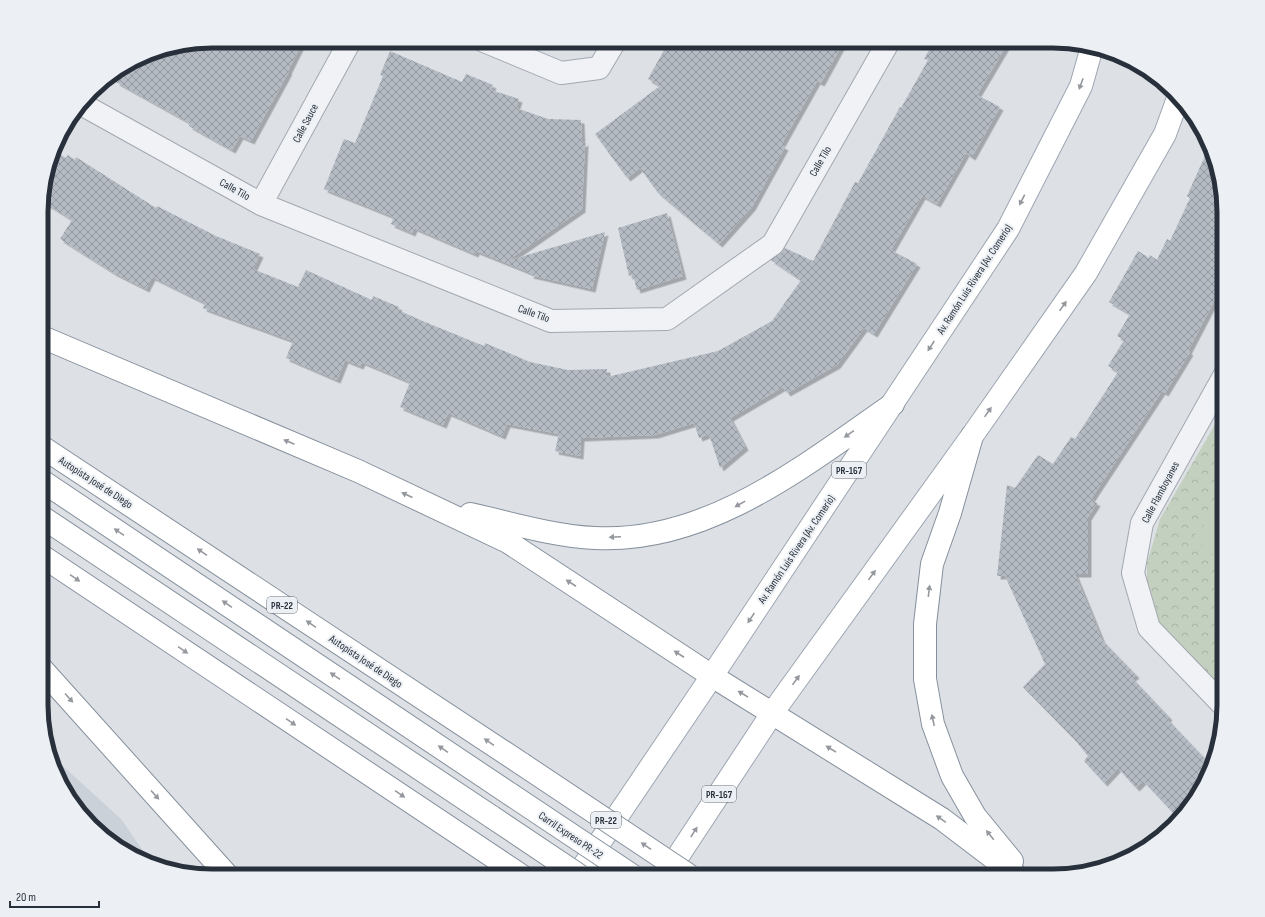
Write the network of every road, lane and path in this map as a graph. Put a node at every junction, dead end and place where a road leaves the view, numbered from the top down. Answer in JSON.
{"nodes":[{"id":1,"x":346,"y":48,"type":"edge"},
{"id":2,"x":501,"y":48,"type":"edge"},
{"id":3,"x":611,"y":48,"type":"edge"},
{"id":4,"x":884,"y":48,"type":"edge"},
{"id":5,"x":1090,"y":53,"type":"edge"},
{"id":6,"x":1176,"y":104,"type":"edge"},
{"id":7,"x":86,"y":107,"type":"edge"},
{"id":8,"x":261,"y":204,"type":"junction"},
{"id":9,"x":48,"y":340,"type":"edge"},
{"id":10,"x":1217,"y":389,"type":"edge"},
{"id":11,"x":893,"y":404,"type":"junction"},
{"id":12,"x":972,"y":436,"type":"junction"},
{"id":13,"x":48,"y":451,"type":"edge"},
{"id":14,"x":48,"y":485,"type":"edge"},
{"id":15,"x":430,"y":505,"type":"junction"},
{"id":16,"x":48,"y":521,"type":"edge"},
{"id":17,"x":48,"y":560,"type":"edge"},
{"id":18,"x":48,"y":676,"type":"edge"},
{"id":19,"x":712,"y":676,"type":"junction"},
{"id":20,"x":1217,"y":699,"type":"edge"},
{"id":21,"x":773,"y":712,"type":"junction"},
{"id":22,"x":222,"y":869,"type":"edge"},
{"id":23,"x":512,"y":869,"type":"edge"},
{"id":24,"x":570,"y":869,"type":"edge"},
{"id":25,"x":582,"y":869,"type":"edge"},
{"id":26,"x":622,"y":869,"type":"edge"},
{"id":27,"x":670,"y":869,"type":"edge"},
{"id":28,"x":680,"y":869,"type":"edge"},
{"id":29,"x":1008,"y":869,"type":"edge"},
{"id":30,"x":1018,"y":869,"type":"edge"}],
"edges":[{"from":1,"to":8,"type":"street","name":"Calle Sauce"},
{"from":2,"to":3,"type":"street"},
{"from":4,"to":8,"type":"street","name":"Calle Tilo"},
{"from":5,"to":11,"type":"main road","name":"Av. Ramón Luis Rivera (Av. Comerío)","number":"PR-167","one_way":true},
{"from":12,"to":6,"type":"main road","number":"PR-167","one_way":true},
{"from":7,"to":8,"type":"street","name":"Calle Tilo"},
{"from":15,"to":9,"type":"main road","one_way":true},
{"from":10,"to":20,"type":"street","name":"Calle Flamboyanes"},
{"from":11,"to":15,"type":"main road","one_way":true},
{"from":11,"to":19,"type":"main road","name":"Av. Ramón Luis Rivera (Av. Comerío)","number":"PR-167","one_way":true},
{"from":21,"to":12,"type":"main road","number":"PR-167","one_way":true},
{"from":30,"to":12,"type":"main road","one_way":true},
{"from":28,"to":13,"type":"main road","name":"Autopista José de Diego","number":"PR-22","one_way":true,"bridge":true},
{"from":26,"to":14,"type":"main road","name":"Carril Expreso PR-22","one_way":true,"bridge":true},
{"from":19,"to":15,"type":"main road","one_way":true},
{"from":16,"to":24,"type":"main road","bridge":true},
{"from":17,"to":23,"type":"main road","one_way":true},
{"from":18,"to":22,"type":"main road","one_way":true},
{"from":21,"to":19,"type":"main road","one_way":true},
{"from":19,"to":25,"type":"main road","name":"Av. Ramón Luis Rivera (Av. Comerío)","number":"PR-167"},
{"from":27,"to":21,"type":"main road","number":"PR-167","one_way":true},
{"from":29,"to":21,"type":"main road","one_way":true}]}
